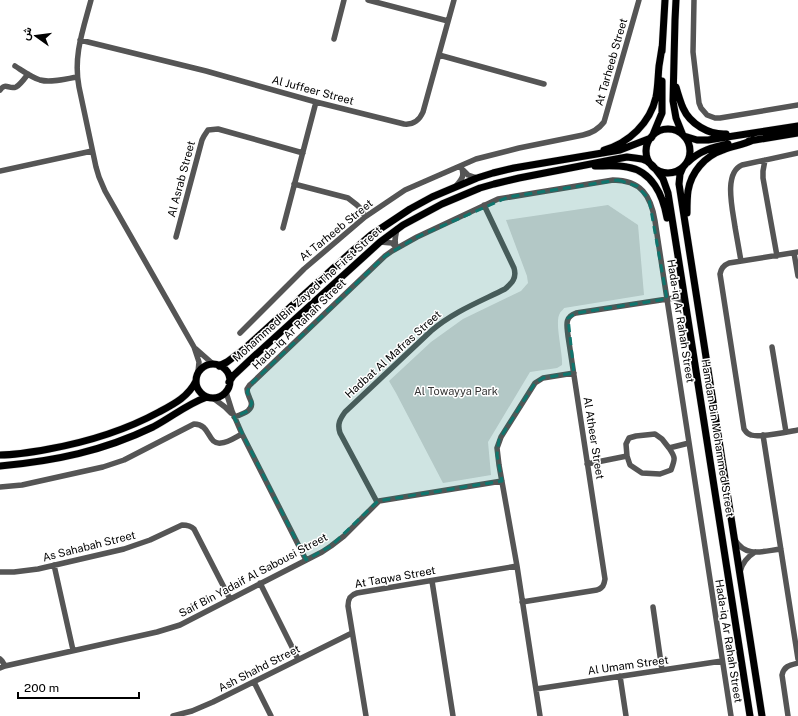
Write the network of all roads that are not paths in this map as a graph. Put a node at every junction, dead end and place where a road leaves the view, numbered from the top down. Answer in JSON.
{"nodes":[{"id":1,"x":91,"y":0,"type":"edge"},
{"id":2,"x":344,"y":0,"type":"edge"},
{"id":3,"x":368,"y":0,"type":"edge"},
{"id":4,"x":454,"y":0,"type":"edge"},
{"id":5,"x":639,"y":0,"type":"edge"},
{"id":6,"x":665,"y":0,"type":"edge"},
{"id":7,"x":676,"y":0,"type":"edge"},
{"id":8,"x":694,"y":0,"type":"edge"},
{"id":9,"x":448,"y":21,"type":"junction"},
{"id":10,"x":334,"y":39,"type":"dead end"},
{"id":11,"x":80,"y":40,"type":"junction"},
{"id":12,"x":662,"y":48,"type":"junction"},
{"id":13,"x":439,"y":55,"type":"junction"},
{"id":14,"x":15,"y":66,"type":"dead end"},
{"id":15,"x":28,"y":74,"type":"junction"},
{"id":16,"x":77,"y":77,"type":"junction"},
{"id":17,"x":673,"y":80,"type":"junction"},
{"id":18,"x":544,"y":84,"type":"dead end"},
{"id":19,"x":0,"y":90,"type":"edge"},
{"id":20,"x":316,"y":102,"type":"junction"},
{"id":21,"x":798,"y":105,"type":"edge"},
{"id":22,"x":798,"y":126,"type":"edge"},
{"id":23,"x":798,"y":133,"type":"edge"},
{"id":24,"x":683,"y":135,"type":"junction"},
{"id":25,"x":651,"y":137,"type":"junction"},
{"id":26,"x":752,"y":137,"type":"junction"},
{"id":27,"x":92,"y":152,"type":"junction"},
{"id":28,"x":303,"y":153,"type":"junction"},
{"id":29,"x":798,"y":153,"type":"edge"},
{"id":30,"x":569,"y":159,"type":"junction"},
{"id":31,"x":765,"y":160,"type":"junction"},
{"id":32,"x":653,"y":166,"type":"junction"},
{"id":33,"x":684,"y":166,"type":"junction"},
{"id":34,"x":462,"y":168,"type":"junction"},
{"id":35,"x":569,"y":168,"type":"junction"},
{"id":36,"x":0,"y":171,"type":"edge"},
{"id":37,"x":477,"y":178,"type":"junction"},
{"id":38,"x":294,"y":184,"type":"junction"},
{"id":39,"x":456,"y":186,"type":"junction"},
{"id":40,"x":484,"y":205,"type":"junction"},
{"id":41,"x":365,"y":217,"type":"junction"},
{"id":42,"x":283,"y":228,"type":"dead end"},
{"id":43,"x":397,"y":229,"type":"junction"},
{"id":44,"x":176,"y":237,"type":"dead end"},
{"id":45,"x":380,"y":242,"type":"junction"},
{"id":46,"x":396,"y":247,"type":"junction"},
{"id":47,"x":676,"y":247,"type":"junction"},
{"id":48,"x":689,"y":247,"type":"junction"},
{"id":49,"x":796,"y":253,"type":"edge"},
{"id":50,"x":777,"y":256,"type":"junction"},
{"id":51,"x":741,"y":261,"type":"junction"},
{"id":52,"x":798,"y":276,"type":"edge"},
{"id":53,"x":683,"y":289,"type":"junction"},
{"id":54,"x":671,"y":298,"type":"junction"},
{"id":55,"x":685,"y":302,"type":"junction"},
{"id":56,"x":240,"y":332,"type":"dead end"},
{"id":57,"x":194,"y":347,"type":"junction"},
{"id":58,"x":772,"y":347,"type":"dead end"},
{"id":59,"x":216,"y":365,"type":"junction"},
{"id":60,"x":198,"y":372,"type":"junction"},
{"id":61,"x":574,"y":373,"type":"junction"},
{"id":62,"x":196,"y":381,"type":"junction"},
{"id":63,"x":230,"y":382,"type":"junction"},
{"id":64,"x":226,"y":392,"type":"junction"},
{"id":65,"x":210,"y":398,"type":"junction"},
{"id":66,"x":234,"y":417,"type":"junction"},
{"id":67,"x":798,"y":430,"type":"edge"},
{"id":68,"x":786,"y":432,"type":"junction"},
{"id":69,"x":242,"y":434,"type":"junction"},
{"id":70,"x":763,"y":435,"type":"junction"},
{"id":71,"x":689,"y":443,"type":"junction"},
{"id":72,"x":669,"y":448,"type":"junction"},
{"id":73,"x":0,"y":455,"type":"edge"},
{"id":74,"x":627,"y":456,"type":"junction"},
{"id":75,"x":587,"y":464,"type":"junction"},
{"id":76,"x":0,"y":466,"type":"edge"},
{"id":77,"x":502,"y":481,"type":"junction"},
{"id":78,"x":0,"y":487,"type":"edge"},
{"id":79,"x":377,"y":502,"type":"junction"},
{"id":80,"x":734,"y":538,"type":"junction"},
{"id":81,"x":781,"y":549,"type":"junction"},
{"id":82,"x":755,"y":552,"type":"junction"},
{"id":83,"x":306,"y":560,"type":"junction"},
{"id":84,"x":54,"y":566,"type":"junction"},
{"id":85,"x":516,"y":566,"type":"junction"},
{"id":86,"x":0,"y":572,"type":"edge"},
{"id":87,"x":740,"y":575,"type":"junction"},
{"id":88,"x":432,"y":581,"type":"junction"},
{"id":89,"x":260,"y":584,"type":"junction"},
{"id":90,"x":230,"y":600,"type":"junction"},
{"id":91,"x":522,"y":602,"type":"junction"},
{"id":92,"x":653,"y":608,"type":"dead end"},
{"id":93,"x":352,"y":633,"type":"junction"},
{"id":94,"x":72,"y":650,"type":"junction"},
{"id":95,"x":0,"y":659,"type":"edge"},
{"id":96,"x":298,"y":659,"type":"junction"},
{"id":97,"x":798,"y":659,"type":"edge"},
{"id":98,"x":722,"y":661,"type":"junction"},
{"id":99,"x":798,"y":663,"type":"edge"},
{"id":100,"x":2,"y":667,"type":"edge"},
{"id":101,"x":662,"y":670,"type":"junction"},
{"id":102,"x":620,"y":676,"type":"junction"},
{"id":103,"x":254,"y":682,"type":"junction"},
{"id":104,"x":536,"y":689,"type":"junction"},
{"id":105,"x":175,"y":716,"type":"edge"},
{"id":106,"x":272,"y":716,"type":"edge"},
{"id":107,"x":366,"y":716,"type":"edge"},
{"id":108,"x":452,"y":716,"type":"edge"},
{"id":109,"x":540,"y":716,"type":"edge"},
{"id":110,"x":626,"y":716,"type":"edge"},
{"id":111,"x":731,"y":716,"type":"edge"},
{"id":112,"x":750,"y":716,"type":"edge"},
{"id":113,"x":762,"y":716,"type":"edge"},
{"id":114,"x":788,"y":716,"type":"edge"}],
"edges":[{"from":1,"to":11,"type":"street"},
{"from":2,"to":10,"type":"street"},
{"from":3,"to":9,"type":"street"},
{"from":4,"to":9,"type":"street","name":"Al Juffeer Street"},
{"from":5,"to":34,"type":"street","name":"At Tarheeb Street"},
{"from":6,"to":12,"type":"main road"},
{"from":7,"to":17,"type":"main road"},
{"from":8,"to":21,"type":"street"},
{"from":9,"to":13,"type":"street","name":"Al Juffeer Street"},
{"from":11,"to":16,"type":"street"},
{"from":11,"to":20,"type":"street","name":"Al Juffeer Street"},
{"from":12,"to":25,"type":"main road"},
{"from":12,"to":30,"type":"main road"},
{"from":13,"to":18,"type":"street"},
{"from":13,"to":20,"type":"street","name":"Al Juffeer Street"},
{"from":14,"to":15,"type":"street"},
{"from":15,"to":16,"type":"street"},
{"from":15,"to":19,"type":"street"},
{"from":16,"to":27,"type":"street"},
{"from":17,"to":24,"type":"main road"},
{"from":17,"to":26,"type":"main road"},
{"from":20,"to":28,"type":"street"},
{"from":22,"to":26,"type":"main road"},
{"from":23,"to":26,"type":"main road"},
{"from":24,"to":25,"type":"main road"},
{"from":24,"to":26,"type":"main road"},
{"from":24,"to":33,"type":"main road"},
{"from":25,"to":30,"type":"main road","name":"Mohammed Bin Zayed The First Street"},
{"from":25,"to":32,"type":"main road"},
{"from":26,"to":33,"type":"main road"},
{"from":26,"to":48,"type":"main road"},
{"from":27,"to":36,"type":"street"},
{"from":27,"to":57,"type":"street"},
{"from":28,"to":38,"type":"street"},
{"from":28,"to":44,"type":"street","name":"Al Asrab Street"},
{"from":29,"to":31,"type":"street"},
{"from":30,"to":37,"type":"main road","name":"Mohammed Bin Zayed The First Street"},
{"from":31,"to":50,"type":"street"},
{"from":31,"to":51,"type":"street"},
{"from":32,"to":33,"type":"main road"},
{"from":32,"to":35,"type":"main road","name":"Mohammed Bin Zayed The First Street"},
{"from":32,"to":47,"type":"main road","name":"Hamdan Bin Mohammed Street"},
{"from":33,"to":48,"type":"main road","name":"Hamdan Bin Mohammed Street"},
{"from":34,"to":37,"type":"street"},
{"from":34,"to":39,"type":"street"},
{"from":34,"to":41,"type":"street","name":"At Tarheeb Street"},
{"from":35,"to":43,"type":"main road","name":"Mohammed Bin Zayed The First Street"},
{"from":35,"to":47,"type":"main road"},
{"from":37,"to":39,"type":"main road","name":"Mohammed Bin Zayed The First Street"},
{"from":38,"to":41,"type":"street"},
{"from":38,"to":42,"type":"street"},
{"from":39,"to":59,"type":"main road","name":"Mohammed Bin Zayed The First Street"},
{"from":40,"to":46,"type":"street","name":"Hada-iq Ar Rahah Street"},
{"from":40,"to":54,"type":"street","name":"Hada-iq Ar Rahah Street"},
{"from":40,"to":79,"type":"street","name":"Hadbat Al Mafras Street"},
{"from":41,"to":56,"type":"street","name":"At Tarheeb Street"},
{"from":43,"to":45,"type":"main road","name":"Mohammed Bin Zayed The First Street"},
{"from":43,"to":46,"type":"street"},
{"from":45,"to":46,"type":"street"},
{"from":45,"to":63,"type":"main road","name":"Mohammed Bin Zayed The First Street"},
{"from":46,"to":66,"type":"street","name":"Hada-iq Ar Rahah Street"},
{"from":47,"to":53,"type":"main road","name":"Hamdan Bin Mohammed Street"},
{"from":48,"to":80,"type":"main road","name":"Hamdan Bin Mohammed Street"},
{"from":49,"to":50,"type":"street"},
{"from":49,"to":52,"type":"street"},
{"from":50,"to":51,"type":"street"},
{"from":51,"to":70,"type":"street"},
{"from":53,"to":54,"type":"street"},
{"from":53,"to":55,"type":"main road","name":"Hamdan Bin Mohammed Street"},
{"from":54,"to":55,"type":"street","name":"Al Atheer Street"},
{"from":54,"to":61,"type":"street","name":"Al Atheer Street"},
{"from":54,"to":71,"type":"street","name":"Hada-iq Ar Rahah Street"},
{"from":55,"to":112,"type":"main road","name":"Hamdan Bin Mohammed Street"},
{"from":57,"to":59,"type":"street"},
{"from":57,"to":60,"type":"street"},
{"from":58,"to":68,"type":"street"},
{"from":59,"to":60,"type":"main road"},
{"from":59,"to":63,"type":"main road"},
{"from":60,"to":62,"type":"main road"},
{"from":61,"to":75,"type":"street","name":"Al Atheer Street"},
{"from":61,"to":77,"type":"street"},
{"from":62,"to":65,"type":"main road"},
{"from":62,"to":73,"type":"main road"},
{"from":63,"to":64,"type":"main road"},
{"from":64,"to":65,"type":"main road"},
{"from":64,"to":66,"type":"street"},
{"from":65,"to":66,"type":"street"},
{"from":65,"to":76,"type":"main road"},
{"from":66,"to":69,"type":"street"},
{"from":67,"to":68,"type":"street"},
{"from":68,"to":70,"type":"street"},
{"from":69,"to":78,"type":"street"},
{"from":69,"to":83,"type":"street"},
{"from":70,"to":81,"type":"street"},
{"from":71,"to":72,"type":"street"},
{"from":71,"to":98,"type":"street","name":"Hada-iq Ar Rahah Street"},
{"from":72,"to":74,"type":"street"},
{"from":72,"to":74,"type":"street"},
{"from":74,"to":75,"type":"street"},
{"from":75,"to":91,"type":"street","name":"Al Atheer Street"},
{"from":77,"to":79,"type":"street"},
{"from":77,"to":85,"type":"street"},
{"from":79,"to":83,"type":"street","name":"Saif Bin Yadaif Al Sabousi Street"},
{"from":80,"to":82,"type":"street"},
{"from":80,"to":87,"type":"main road","name":"Hamdan Bin Mohammed Street"},
{"from":81,"to":82,"type":"street"},
{"from":81,"to":97,"type":"street"},
{"from":82,"to":87,"type":"street"},
{"from":83,"to":89,"type":"street","name":"Saif Bin Yadaif Al Sabousi Street"},
{"from":84,"to":86,"type":"street","name":"As Sahabah Street"},
{"from":84,"to":90,"type":"street","name":"As Sahabah Street"},
{"from":84,"to":94,"type":"street"},
{"from":85,"to":88,"type":"street","name":"At Taqwa Street"},
{"from":85,"to":91,"type":"street"},
{"from":87,"to":113,"type":"main road","name":"Hamdan Bin Mohammed Street"},
{"from":88,"to":93,"type":"street","name":"At Taqwa Street"},
{"from":88,"to":108,"type":"street"},
{"from":89,"to":90,"type":"street","name":"Saif Bin Yadaif Al Sabousi Street"},
{"from":89,"to":96,"type":"street"},
{"from":90,"to":94,"type":"street","name":"Saif Bin Yadaif Al Sabousi Street"},
{"from":91,"to":104,"type":"street"},
{"from":92,"to":101,"type":"street"},
{"from":93,"to":96,"type":"street","name":"Ash Shahd Street"},
{"from":93,"to":107,"type":"street","name":"At Taqwa Street"},
{"from":94,"to":100,"type":"street","name":"Saif Bin Yadaif Al Sabousi Street"},
{"from":95,"to":100,"type":"street"},
{"from":96,"to":103,"type":"street","name":"Ash Shahd Street"},
{"from":98,"to":101,"type":"street","name":"Al Umam Street"},
{"from":98,"to":111,"type":"street","name":"Hada-iq Ar Rahah Street"},
{"from":99,"to":114,"type":"street"},
{"from":101,"to":102,"type":"street","name":"Al Umam Street"},
{"from":102,"to":104,"type":"street","name":"Al Umam Street"},
{"from":102,"to":110,"type":"street"},
{"from":103,"to":105,"type":"street","name":"Ash Shahd Street"},
{"from":103,"to":106,"type":"street"},
{"from":104,"to":109,"type":"street"}]}
